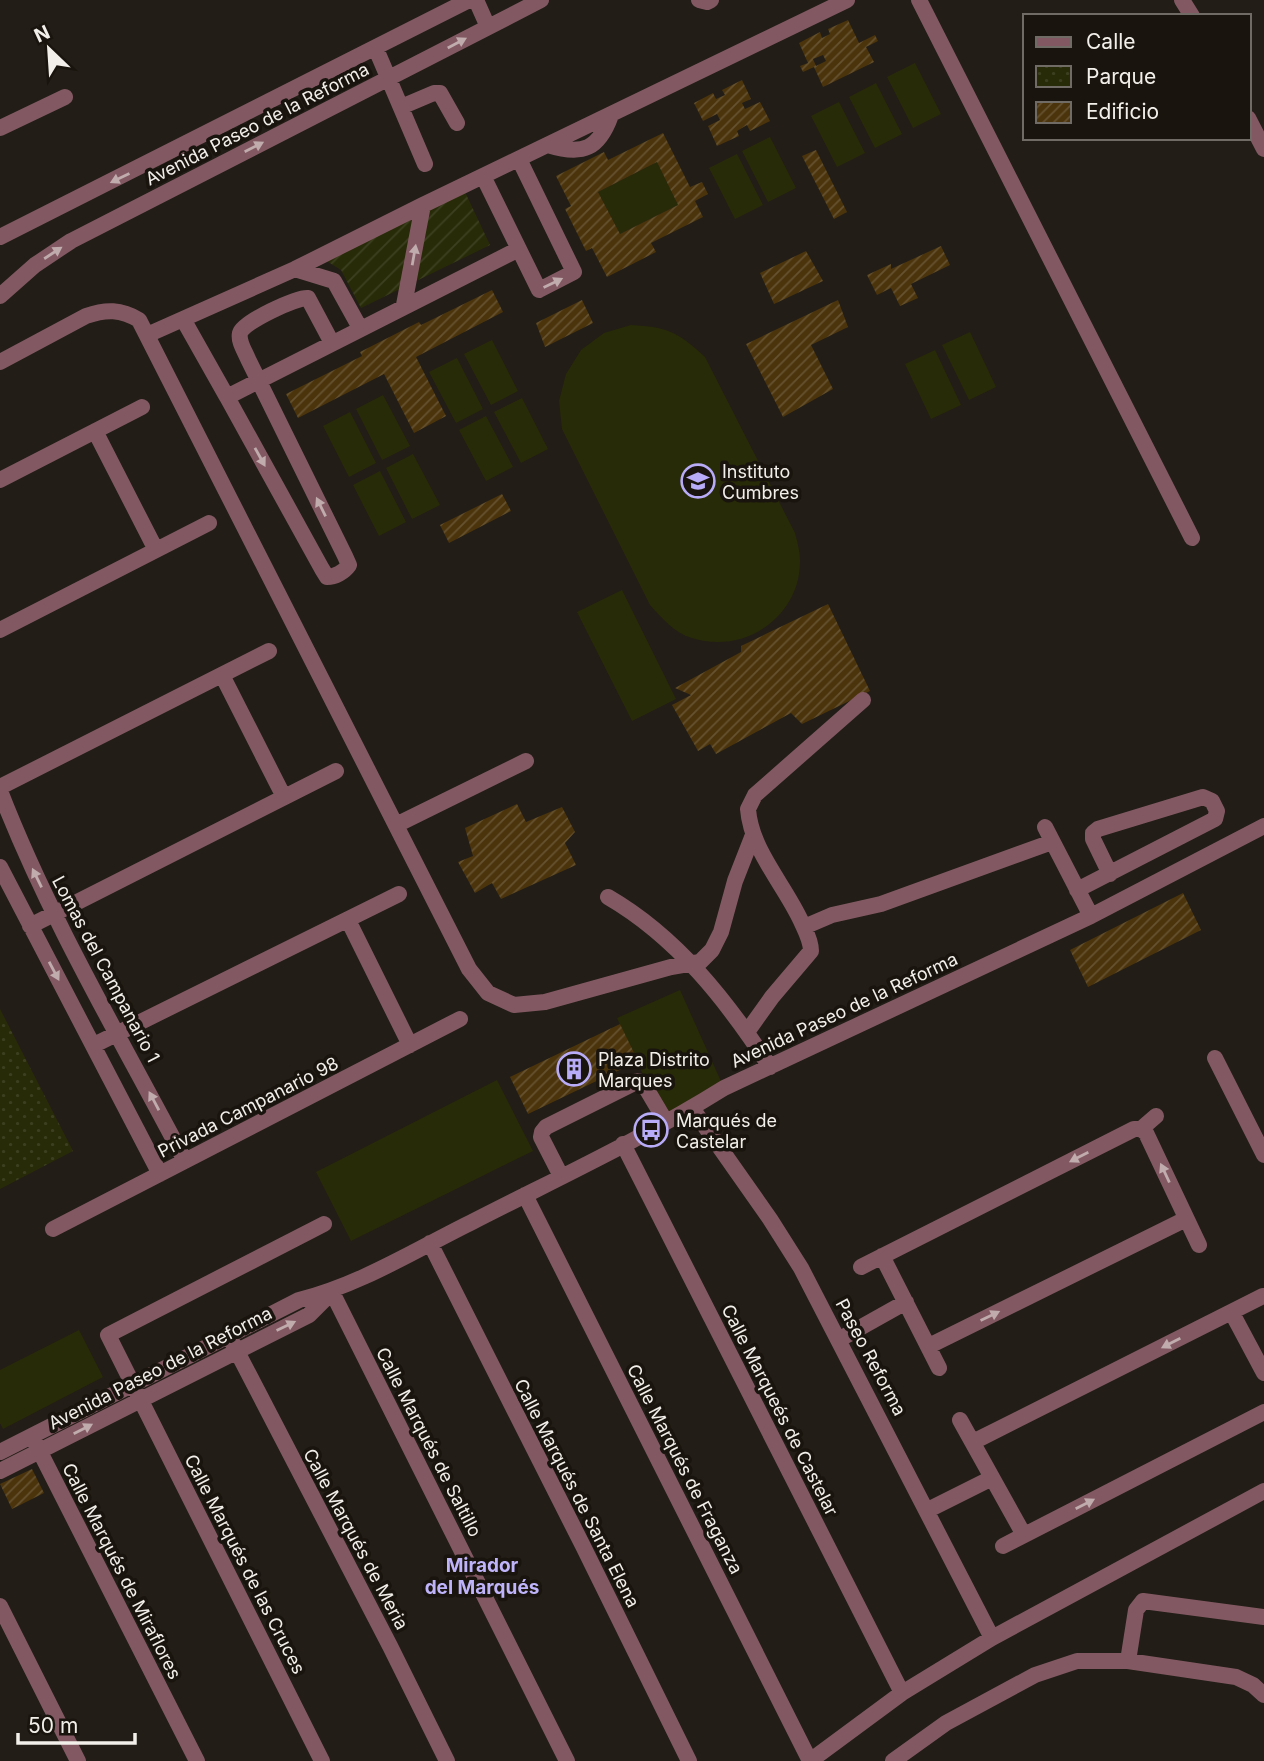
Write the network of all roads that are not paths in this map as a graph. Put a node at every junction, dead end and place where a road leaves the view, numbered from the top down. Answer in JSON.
{"nodes":[{"id":1,"x":469,"y":0,"type":"edge"},
{"id":2,"x":476,"y":0,"type":"edge"},
{"id":3,"x":541,"y":0,"type":"edge"},
{"id":4,"x":699,"y":0,"type":"edge"},
{"id":5,"x":711,"y":0,"type":"edge"},
{"id":6,"x":847,"y":0,"type":"edge"},
{"id":7,"x":919,"y":0,"type":"edge"},
{"id":8,"x":488,"y":27,"type":"junction"},
{"id":9,"x":376,"y":49,"type":"junction"},
{"id":10,"x":389,"y":78,"type":"junction"},
{"id":11,"x":65,"y":97,"type":"dead end"},
{"id":12,"x":401,"y":107,"type":"junction"},
{"id":13,"x":1250,"y":121,"type":"edge"},
{"id":14,"x":457,"y":123,"type":"dead end"},
{"id":15,"x":0,"y":128,"type":"edge"},
{"id":16,"x":1264,"y":149,"type":"edge"},
{"id":17,"x":519,"y":159,"type":"junction"},
{"id":18,"x":425,"y":164,"type":"dead end"},
{"id":19,"x":482,"y":176,"type":"junction"},
{"id":20,"x":423,"y":205,"type":"junction"},
{"id":21,"x":0,"y":237,"type":"edge"},
{"id":22,"x":519,"y":249,"type":"junction"},
{"id":23,"x":295,"y":269,"type":"junction"},
{"id":24,"x":0,"y":296,"type":"edge"},
{"id":25,"x":404,"y":305,"type":"junction"},
{"id":26,"x":183,"y":318,"type":"junction"},
{"id":27,"x":360,"y":328,"type":"junction"},
{"id":28,"x":147,"y":335,"type":"junction"},
{"id":29,"x":332,"y":343,"type":"junction"},
{"id":30,"x":0,"y":362,"type":"edge"},
{"id":31,"x":259,"y":380,"type":"junction"},
{"id":32,"x":227,"y":397,"type":"junction"},
{"id":33,"x":142,"y":407,"type":"dead end"},
{"id":34,"x":95,"y":431,"type":"junction"},
{"id":35,"x":0,"y":480,"type":"edge"},
{"id":36,"x":209,"y":523,"type":"dead end"},
{"id":37,"x":1192,"y":538,"type":"dead end"},
{"id":38,"x":156,"y":550,"type":"junction"},
{"id":39,"x":0,"y":630,"type":"edge"},
{"id":40,"x":269,"y":651,"type":"dead end"},
{"id":41,"x":222,"y":674,"type":"junction"},
{"id":42,"x":863,"y":700,"type":"dead end"},
{"id":43,"x":526,"y":761,"type":"dead end"},
{"id":44,"x":335,"y":771,"type":"dead end"},
{"id":45,"x":0,"y":789,"type":"edge"},
{"id":46,"x":284,"y":797,"type":"junction"},
{"id":47,"x":396,"y":825,"type":"junction"},
{"id":48,"x":1264,"y":827,"type":"edge"},
{"id":49,"x":753,"y":835,"type":"junction"},
{"id":50,"x":0,"y":867,"type":"edge"},
{"id":51,"x":1110,"y":874,"type":"junction"},
{"id":52,"x":1077,"y":890,"type":"junction"},
{"id":53,"x":399,"y":894,"type":"dead end"},
{"id":54,"x":608,"y":897,"type":"dead end"},
{"id":55,"x":55,"y":914,"type":"junction"},
{"id":56,"x":1091,"y":916,"type":"junction"},
{"id":57,"x":348,"y":920,"type":"junction"},
{"id":58,"x":30,"y":926,"type":"junction"},
{"id":59,"x":804,"y":928,"type":"junction"},
{"id":60,"x":692,"y":964,"type":"junction"},
{"id":61,"x":460,"y":1019,"type":"dead end"},
{"id":62,"x":747,"y":1032,"type":"junction"},
{"id":63,"x":118,"y":1034,"type":"junction"},
{"id":64,"x":94,"y":1045,"type":"junction"},
{"id":65,"x":410,"y":1045,"type":"junction"},
{"id":66,"x":1215,"y":1058,"type":"dead end"},
{"id":67,"x":769,"y":1067,"type":"junction"},
{"id":68,"x":692,"y":1108,"type":"junction"},
{"id":69,"x":1156,"y":1115,"type":"dead end"},
{"id":70,"x":666,"y":1122,"type":"junction"},
{"id":71,"x":1140,"y":1129,"type":"junction"},
{"id":72,"x":623,"y":1144,"type":"junction"},
{"id":73,"x":1264,"y":1155,"type":"edge"},
{"id":74,"x":186,"y":1161,"type":"junction"},
{"id":75,"x":160,"y":1174,"type":"junction"},
{"id":76,"x":561,"y":1176,"type":"junction"},
{"id":77,"x":525,"y":1195,"type":"junction"},
{"id":78,"x":1186,"y":1219,"type":"junction"},
{"id":79,"x":324,"y":1224,"type":"dead end"},
{"id":80,"x":53,"y":1229,"type":"dead end"},
{"id":81,"x":430,"y":1243,"type":"junction"},
{"id":82,"x":1199,"y":1245,"type":"dead end"},
{"id":83,"x":882,"y":1256,"type":"junction"},
{"id":84,"x":861,"y":1267,"type":"dead end"},
{"id":85,"x":332,"y":1292,"type":"junction"},
{"id":86,"x":1263,"y":1296,"type":"edge"},
{"id":87,"x":906,"y":1302,"type":"junction"},
{"id":88,"x":1232,"y":1313,"type":"junction"},
{"id":89,"x":840,"y":1339,"type":"junction"},
{"id":90,"x":232,"y":1344,"type":"junction"},
{"id":91,"x":929,"y":1346,"type":"junction"},
{"id":92,"x":939,"y":1368,"type":"dead end"},
{"id":93,"x":1264,"y":1373,"type":"edge"},
{"id":94,"x":133,"y":1384,"type":"junction"},
{"id":95,"x":140,"y":1399,"type":"junction"},
{"id":96,"x":1264,"y":1412,"type":"edge"},
{"id":97,"x":960,"y":1420,"type":"dead end"},
{"id":98,"x":32,"y":1435,"type":"junction"},
{"id":99,"x":973,"y":1442,"type":"junction"},
{"id":100,"x":40,"y":1451,"type":"junction"},
{"id":101,"x":0,"y":1452,"type":"edge"},
{"id":102,"x":0,"y":1471,"type":"edge"},
{"id":103,"x":992,"y":1478,"type":"junction"},
{"id":104,"x":1264,"y":1491,"type":"edge"},
{"id":105,"x":928,"y":1510,"type":"junction"},
{"id":106,"x":1024,"y":1535,"type":"junction"},
{"id":107,"x":1003,"y":1546,"type":"dead end"},
{"id":108,"x":0,"y":1606,"type":"edge"},
{"id":109,"x":1264,"y":1617,"type":"edge"},
{"id":110,"x":992,"y":1638,"type":"junction"},
{"id":111,"x":1128,"y":1661,"type":"junction"},
{"id":112,"x":902,"y":1693,"type":"junction"},
{"id":113,"x":1264,"y":1695,"type":"edge"},
{"id":114,"x":78,"y":1761,"type":"edge"},
{"id":115,"x":197,"y":1761,"type":"edge"},
{"id":116,"x":322,"y":1761,"type":"edge"},
{"id":117,"x":447,"y":1761,"type":"edge"},
{"id":118,"x":566,"y":1761,"type":"edge"},
{"id":119,"x":689,"y":1761,"type":"edge"},
{"id":120,"x":810,"y":1761,"type":"edge"},
{"id":121,"x":893,"y":1761,"type":"edge"}],
"edges":[{"from":1,"to":9,"type":"street","name":"Avenida Paseo de la Reforma"},
{"from":2,"to":8,"type":"street"},
{"from":3,"to":8,"type":"street","name":"Avenida Paseo de la Reforma"},
{"from":4,"to":5,"type":"street"},
{"from":6,"to":17,"type":"street"},
{"from":7,"to":37,"type":"street"},
{"from":10,"to":8,"type":"street","name":"Avenida Paseo de la Reforma","one_way":true},
{"from":9,"to":10,"type":"street"},
{"from":9,"to":21,"type":"street","name":"Avenida Paseo de la Reforma","one_way":true},
{"from":10,"to":12,"type":"street"},
{"from":24,"to":10,"type":"street","name":"Avenida Paseo de la Reforma","one_way":true},
{"from":11,"to":15,"type":"street"},
{"from":12,"to":14,"type":"street"},
{"from":12,"to":18,"type":"street"},
{"from":13,"to":16,"type":"street"},
{"from":17,"to":19,"type":"street"},
{"from":22,"to":17,"type":"street","one_way":true},
{"from":19,"to":20,"type":"street"},
{"from":19,"to":22,"type":"street"},
{"from":20,"to":23,"type":"street"},
{"from":25,"to":20,"type":"street","one_way":true},
{"from":22,"to":25,"type":"street"},
{"from":23,"to":26,"type":"street"},
{"from":23,"to":27,"type":"street"},
{"from":25,"to":27,"type":"street"},
{"from":26,"to":28,"type":"street"},
{"from":26,"to":32,"type":"street"},
{"from":27,"to":29,"type":"street"},
{"from":28,"to":30,"type":"street"},
{"from":28,"to":47,"type":"street"},
{"from":29,"to":31,"type":"street"},
{"from":29,"to":31,"type":"street"},
{"from":31,"to":32,"type":"street"},
{"from":32,"to":31,"type":"street","one_way":true},
{"from":33,"to":34,"type":"street"},
{"from":34,"to":35,"type":"street"},
{"from":34,"to":38,"type":"street"},
{"from":36,"to":38,"type":"street"},
{"from":38,"to":39,"type":"street"},
{"from":40,"to":41,"type":"street"},
{"from":41,"to":45,"type":"street"},
{"from":41,"to":46,"type":"street"},
{"from":42,"to":49,"type":"street"},
{"from":43,"to":47,"type":"street"},
{"from":44,"to":46,"type":"street"},
{"from":55,"to":45,"type":"street","name":"Lomas del Campanario 1","one_way":true},
{"from":46,"to":55,"type":"street"},
{"from":47,"to":60,"type":"street"},
{"from":48,"to":56,"type":"street","name":"Avenida Paseo de la Reforma"},
{"from":49,"to":59,"type":"street"},
{"from":49,"to":60,"type":"street"},
{"from":50,"to":58,"type":"street"},
{"from":51,"to":51,"type":"street"},
{"from":51,"to":52,"type":"street"},
{"from":52,"to":56,"type":"street"},
{"from":52,"to":59,"type":"street"},
{"from":53,"to":57,"type":"street"},
{"from":54,"to":60,"type":"street"},
{"from":55,"to":58,"type":"street"},
{"from":55,"to":63,"type":"street","name":"Lomas del Campanario 1"},
{"from":56,"to":67,"type":"street","name":"Avenida Paseo de la Reforma"},
{"from":57,"to":63,"type":"street"},
{"from":57,"to":65,"type":"street"},
{"from":58,"to":64,"type":"street","one_way":true},
{"from":59,"to":62,"type":"street"},
{"from":60,"to":62,"type":"street"},
{"from":61,"to":65,"type":"street","name":"Privada Campanario 98"},
{"from":62,"to":67,"type":"street"},
{"from":63,"to":64,"type":"street"},
{"from":74,"to":63,"type":"street","name":"Lomas del Campanario 1","one_way":true},
{"from":64,"to":75,"type":"street"},
{"from":65,"to":74,"type":"street","name":"Privada Campanario 98"},
{"from":66,"to":73,"type":"street"},
{"from":67,"to":68,"type":"street","name":"Avenida Paseo de la Reforma"},
{"from":68,"to":70,"type":"street","name":"Avenida Paseo de la Reforma"},
{"from":68,"to":89,"type":"street","name":"Paseo Reforma"},
{"from":69,"to":71,"type":"street"},
{"from":70,"to":72,"type":"street","name":"Avenida Paseo de la Reforma"},
{"from":70,"to":76,"type":"street"},
{"from":78,"to":71,"type":"street","one_way":true},
{"from":71,"to":83,"type":"street","one_way":true},
{"from":72,"to":76,"type":"street","name":"Avenida Paseo de la Reforma"},
{"from":72,"to":112,"type":"street","name":"Calle Marqueés de Castelar"},
{"from":74,"to":75,"type":"street","name":"Privada Campanario 98"},
{"from":75,"to":80,"type":"street","name":"Privada Campanario 98"},
{"from":76,"to":77,"type":"street","name":"Avenida Paseo de la Reforma"},
{"from":77,"to":81,"type":"street","name":"Avenida Paseo de la Reforma"},
{"from":77,"to":120,"type":"street","name":"Calle Marqués de Fraganza"},
{"from":78,"to":82,"type":"street"},
{"from":91,"to":78,"type":"street","one_way":true},
{"from":79,"to":94,"type":"street","name":"Calle Marqués de las Cruces"},
{"from":81,"to":85,"type":"street","name":"Avenida Paseo de la Reforma"},
{"from":81,"to":119,"type":"street","name":"Calle Marqués de Santa Elena"},
{"from":83,"to":84,"type":"street"},
{"from":83,"to":87,"type":"street"},
{"from":85,"to":90,"type":"street","name":"Avenida Paseo de la Reforma"},
{"from":85,"to":118,"type":"street","name":"Calle Marqués de Saltillo"},
{"from":86,"to":88,"type":"street"},
{"from":87,"to":89,"type":"street"},
{"from":87,"to":91,"type":"street"},
{"from":88,"to":93,"type":"street"},
{"from":88,"to":99,"type":"street","one_way":true},
{"from":89,"to":105,"type":"street","name":"Paseo Reforma"},
{"from":90,"to":94,"type":"street","name":"Avenida Paseo de la Reforma"},
{"from":90,"to":95,"type":"street","name":"Avenida Paseo de la Reforma"},
{"from":90,"to":117,"type":"street","name":"Calle Marqués de Meria"},
{"from":91,"to":92,"type":"street"},
{"from":94,"to":95,"type":"street","name":"Calle Marqués de las Cruces"},
{"from":94,"to":98,"type":"street","name":"Avenida Paseo de la Reforma"},
{"from":100,"to":95,"type":"street","name":"Avenida Paseo de la Reforma","one_way":true},
{"from":95,"to":116,"type":"street","name":"Calle Marqués de las Cruces"},
{"from":106,"to":96,"type":"street","one_way":true},
{"from":97,"to":99,"type":"street"},
{"from":98,"to":100,"type":"street","name":"Calle Marqués de Miraflores"},
{"from":98,"to":101,"type":"street","name":"Avenida Paseo de la Reforma"},
{"from":99,"to":103,"type":"street"},
{"from":100,"to":102,"type":"street","name":"Avenida Paseo de la Reforma"},
{"from":100,"to":115,"type":"street","name":"Calle Marqués de Miraflores"},
{"from":103,"to":105,"type":"street"},
{"from":103,"to":106,"type":"street"},
{"from":104,"to":110,"type":"street"},
{"from":105,"to":110,"type":"street","name":"Paseo Reforma"},
{"from":106,"to":107,"type":"street"},
{"from":108,"to":114,"type":"street"},
{"from":109,"to":111,"type":"street"},
{"from":110,"to":112,"type":"street"},
{"from":111,"to":113,"type":"street"},
{"from":111,"to":121,"type":"street"},
{"from":112,"to":120,"type":"street"}]}
